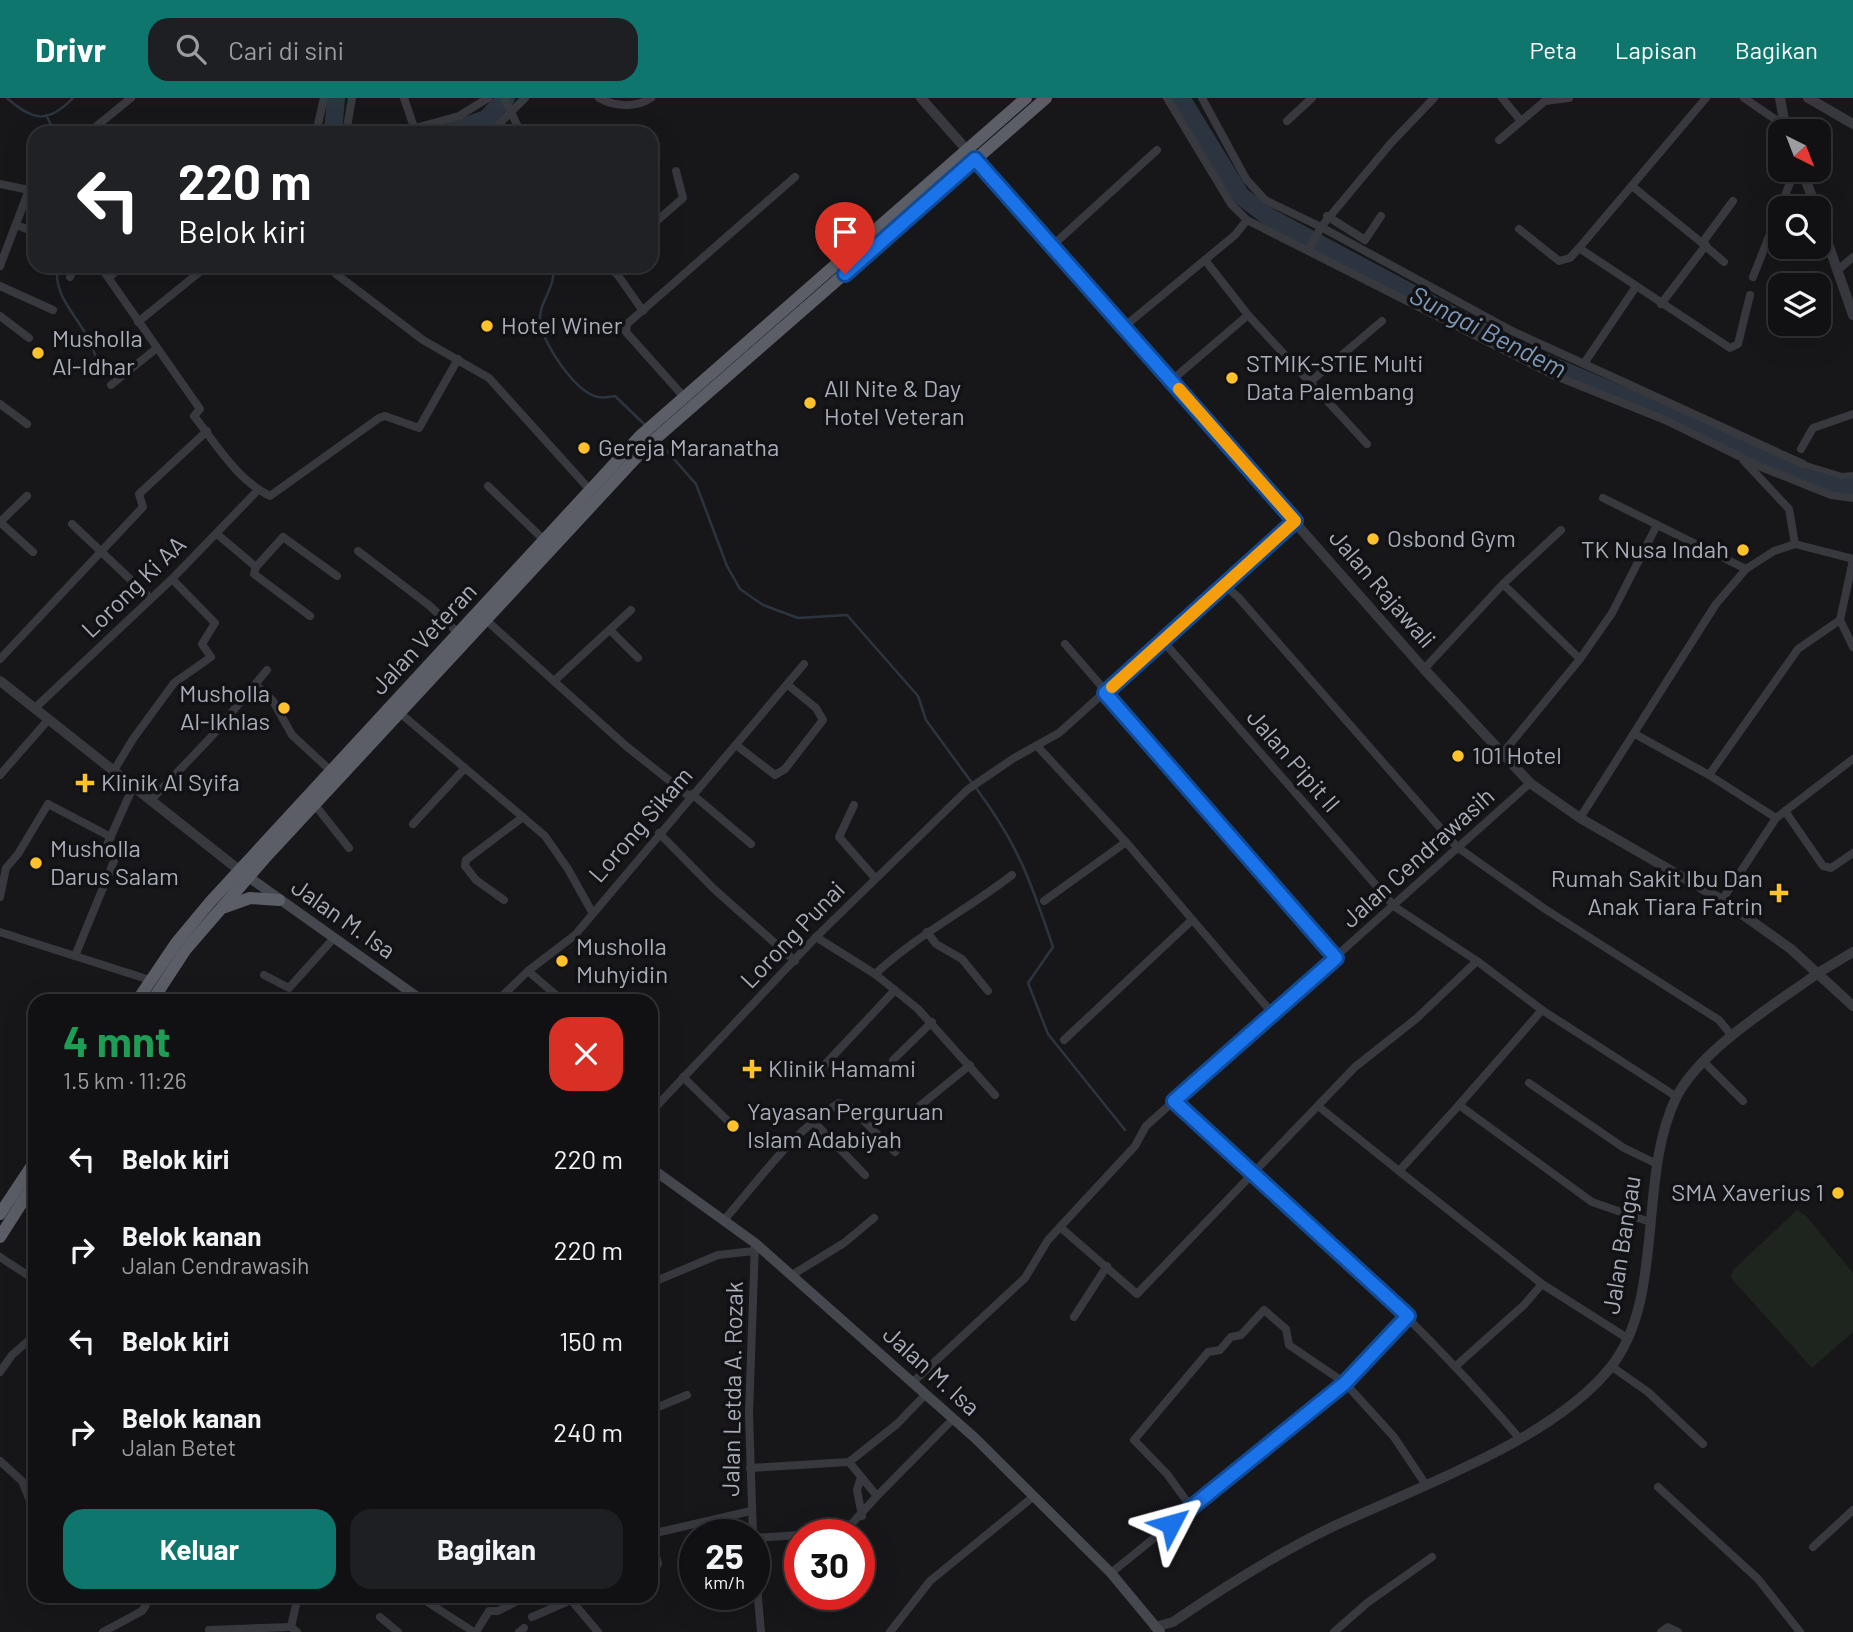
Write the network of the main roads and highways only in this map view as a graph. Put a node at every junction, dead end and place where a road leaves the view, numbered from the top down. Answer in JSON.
{"nodes":[{"id":1,"x":1026,"y":98,"type":"edge"},
{"id":2,"x":1046,"y":98,"type":"edge"},
{"id":3,"x":972,"y":156,"type":"junction"},
{"id":4,"x":688,"y":402,"type":"junction"},
{"id":5,"x":643,"y":442,"type":"junction"},
{"id":6,"x":243,"y":873,"type":"junction"},
{"id":7,"x":279,"y":900,"type":"junction"},
{"id":8,"x":220,"y":909,"type":"junction"},
{"id":9,"x":181,"y":946,"type":"junction"},
{"id":10,"x":141,"y":994,"type":"edge"},
{"id":11,"x":156,"y":994,"type":"edge"},
{"id":12,"x":412,"y":994,"type":"edge"},
{"id":13,"x":28,"y":1171,"type":"edge"},
{"id":14,"x":658,"y":1173,"type":"edge"},
{"id":15,"x":28,"y":1193,"type":"edge"},
{"id":16,"x":0,"y":1213,"type":"edge"},
{"id":17,"x":0,"y":1237,"type":"edge"},
{"id":18,"x":1157,"y":1629,"type":"edge"}],
"edges":[{"from":1,"to":3,"type":"highway"},
{"from":2,"to":3,"type":"highway"},
{"from":3,"to":4,"type":"highway"},
{"from":4,"to":5,"type":"highway"},
{"from":4,"to":5,"type":"highway"},
{"from":5,"to":6,"type":"highway","name":"Jalan Veteran"},
{"from":5,"to":6,"type":"highway","name":"Jalan Veteran"},
{"from":6,"to":7,"type":"main road","name":"Jalan M. Isa"},
{"from":6,"to":8,"type":"highway"},
{"from":6,"to":9,"type":"highway"},
{"from":7,"to":8,"type":"highway"},
{"from":7,"to":12,"type":"main road","name":"Jalan M. Isa"},
{"from":8,"to":9,"type":"highway"},
{"from":9,"to":10,"type":"highway"},
{"from":9,"to":11,"type":"highway"},
{"from":13,"to":16,"type":"highway"},
{"from":14,"to":18,"type":"main road","name":"Jalan M. Isa"},
{"from":15,"to":17,"type":"highway"}]}
